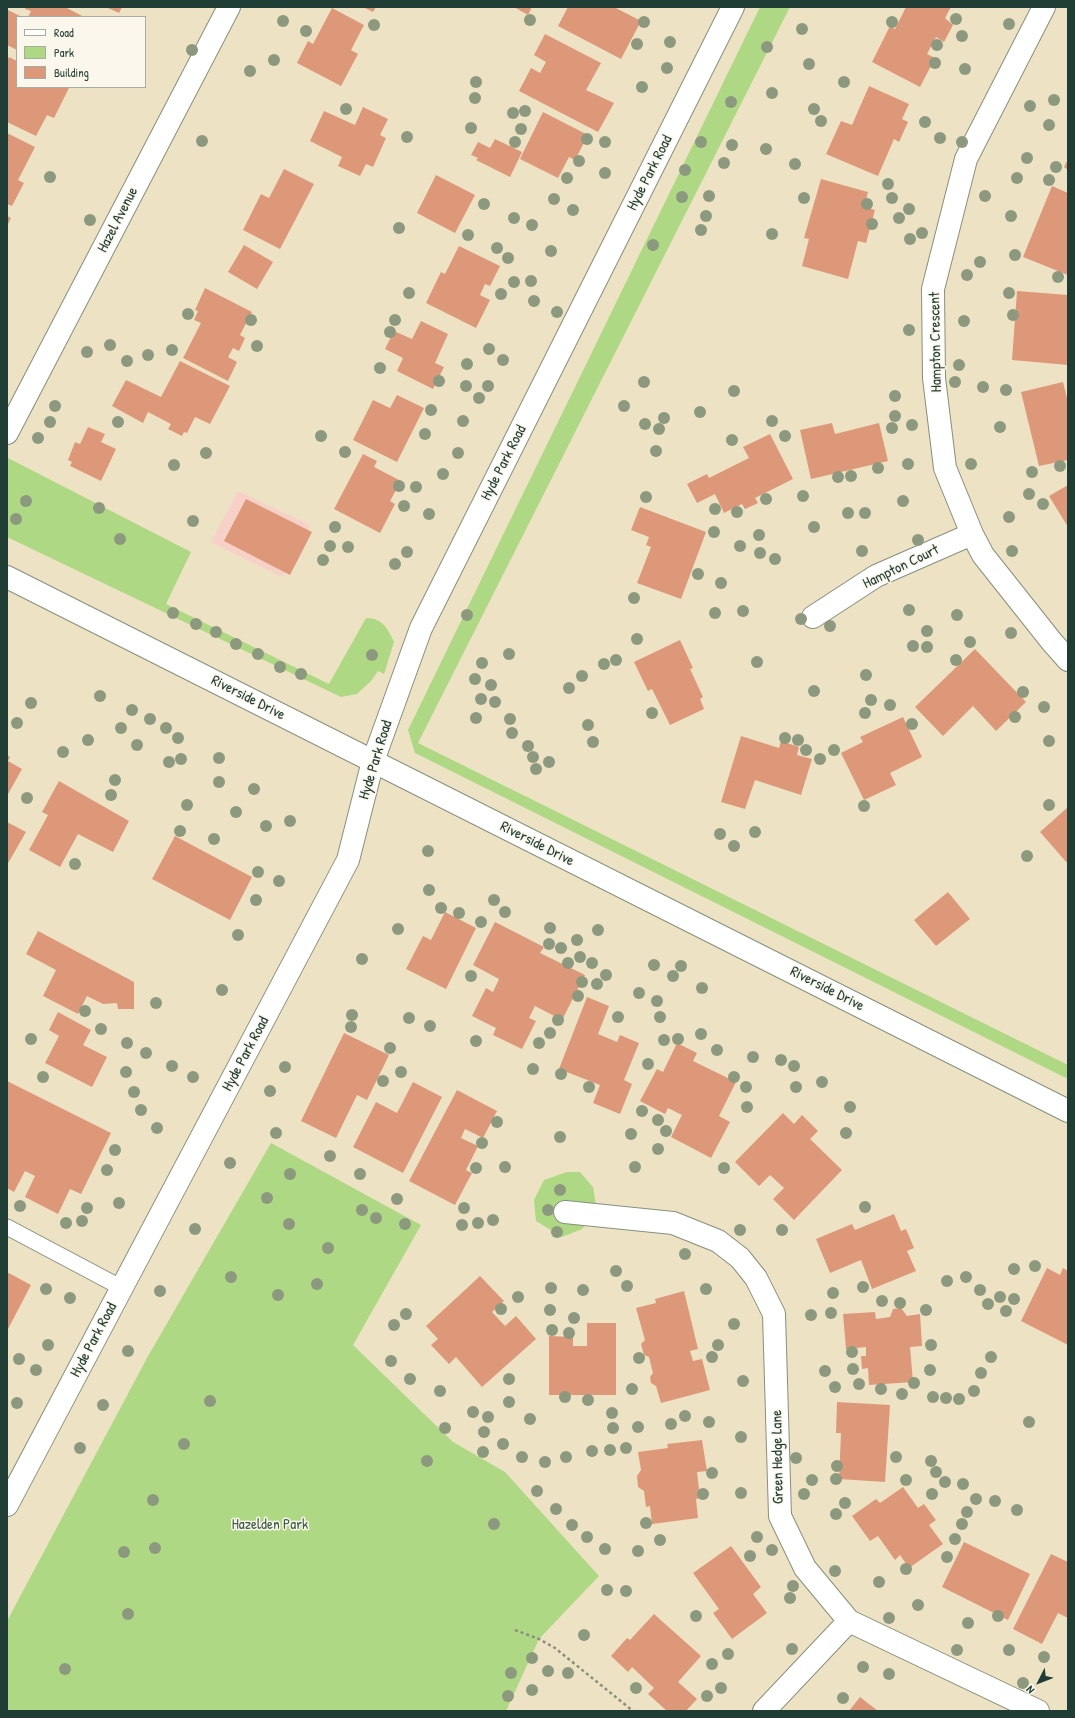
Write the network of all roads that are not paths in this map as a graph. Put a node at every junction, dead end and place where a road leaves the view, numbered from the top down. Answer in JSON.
{"nodes":[{"id":1,"x":229,"y":7,"type":"edge"},
{"id":2,"x":733,"y":7,"type":"edge"},
{"id":3,"x":1044,"y":7,"type":"edge"},
{"id":4,"x":7,"y":433,"type":"edge"},
{"id":5,"x":972,"y":534,"type":"junction"},
{"id":6,"x":7,"y":577,"type":"edge"},
{"id":7,"x":813,"y":617,"type":"dead end"},
{"id":8,"x":1068,"y":660,"type":"edge"},
{"id":9,"x":373,"y":761,"type":"junction"},
{"id":10,"x":1068,"y":1111,"type":"edge"},
{"id":11,"x":565,"y":1212,"type":"dead end"},
{"id":12,"x":7,"y":1228,"type":"edge"},
{"id":13,"x":122,"y":1288,"type":"junction"},
{"id":14,"x":7,"y":1505,"type":"edge"},
{"id":15,"x":849,"y":1621,"type":"junction"},
{"id":16,"x":764,"y":1711,"type":"edge"},
{"id":17,"x":1038,"y":1711,"type":"edge"}],
"edges":[{"from":1,"to":4,"type":"street","name":"Hazel Avenue"},
{"from":2,"to":9,"type":"street","name":"Hyde Park Road"},
{"from":3,"to":5,"type":"street","name":"Hampton Crescent"},
{"from":5,"to":7,"type":"street","name":"Hampton Court"},
{"from":5,"to":8,"type":"street","name":"Hampton Crescent"},
{"from":6,"to":9,"type":"street","name":"Riverside Drive"},
{"from":9,"to":10,"type":"street","name":"Riverside Drive"},
{"from":9,"to":13,"type":"street","name":"Hyde Park Road"},
{"from":11,"to":15,"type":"street","name":"Green Hedge Lane"},
{"from":12,"to":13,"type":"lane"},
{"from":13,"to":14,"type":"street","name":"Hyde Park Road"},
{"from":15,"to":16,"type":"street"},
{"from":15,"to":17,"type":"street","name":"Green Hedge Lane"}]}
